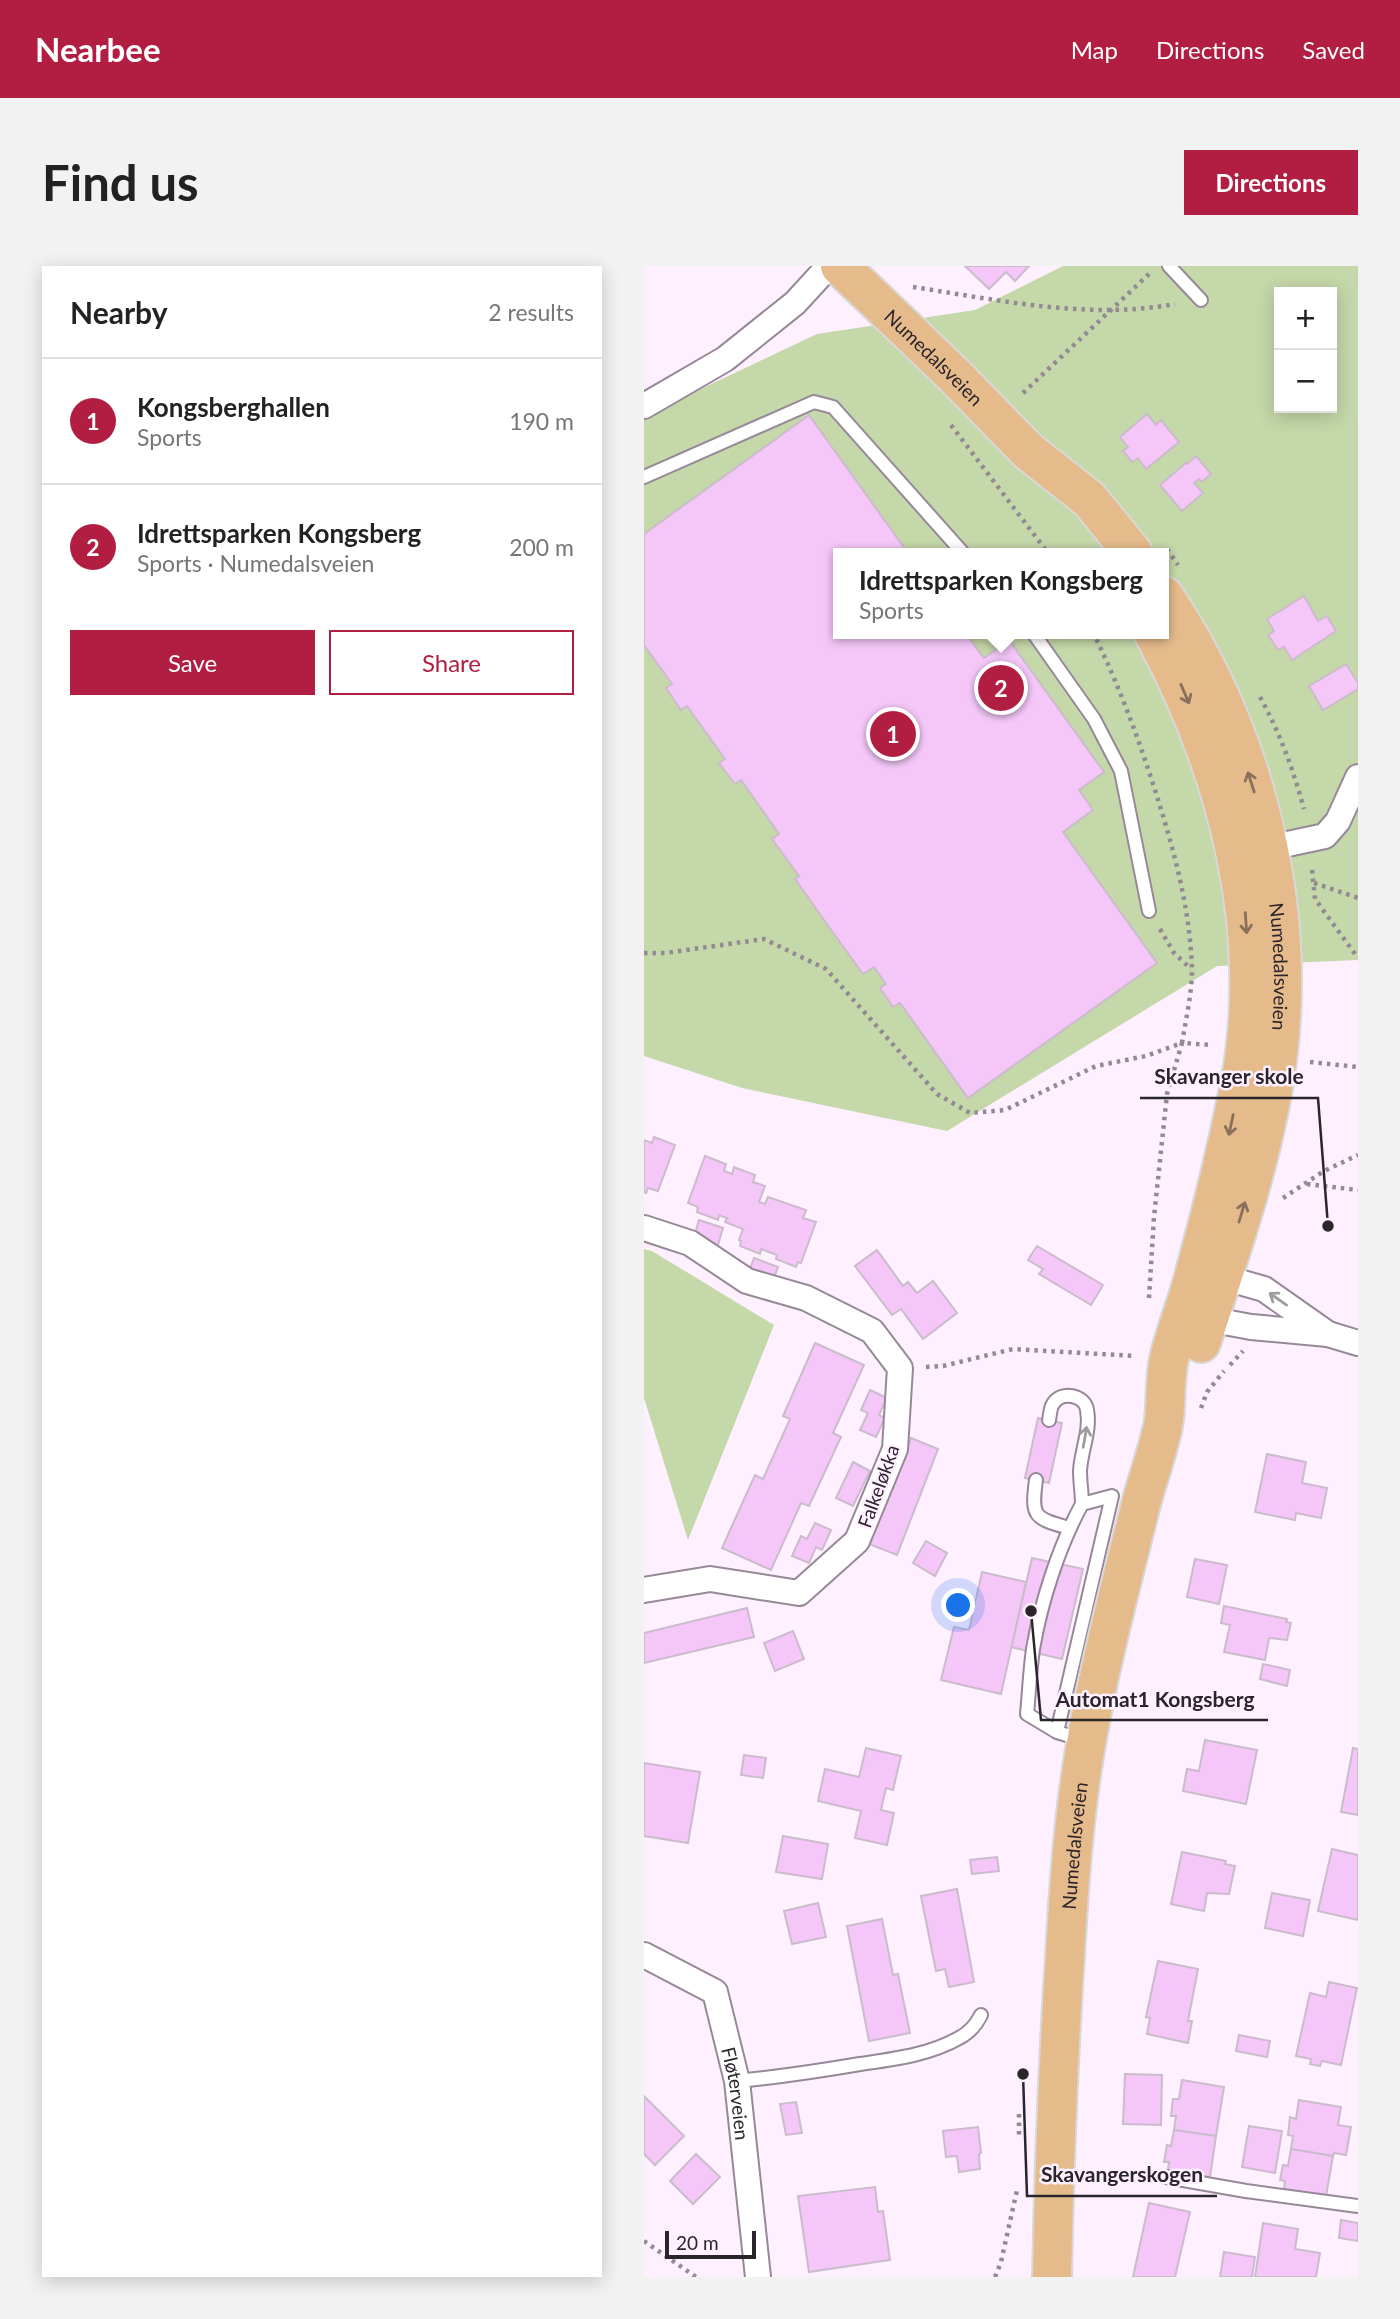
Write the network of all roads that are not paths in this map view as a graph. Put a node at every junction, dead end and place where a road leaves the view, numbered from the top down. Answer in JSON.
{"nodes":[{"id":1,"x":830,"y":266,"type":"edge"},
{"id":2,"x":840,"y":266,"type":"edge"},
{"id":3,"x":1169,"y":266,"type":"edge"},
{"id":4,"x":1201,"y":300,"type":"road end"},
{"id":5,"x":644,"y":406,"type":"edge"},
{"id":6,"x":1028,"y":451,"type":"junction"},
{"id":7,"x":644,"y":477,"type":"edge"},
{"id":8,"x":959,"y":548,"type":"edge"},
{"id":9,"x":1097,"y":548,"type":"edge"},
{"id":10,"x":1129,"y":548,"type":"edge"},
{"id":11,"x":1169,"y":604,"type":"edge"},
{"id":12,"x":1038,"y":639,"type":"edge"},
{"id":13,"x":1157,"y":639,"type":"edge"},
{"id":14,"x":1358,"y":777,"type":"edge"},
{"id":15,"x":1253,"y":852,"type":"junction"},
{"id":16,"x":1149,"y":911,"type":"road end"},
{"id":17,"x":644,"y":1228,"type":"edge"},
{"id":18,"x":1206,"y":1296,"type":"junction"},
{"id":19,"x":1328,"y":1334,"type":"junction"},
{"id":20,"x":1358,"y":1343,"type":"edge"},
{"id":21,"x":1049,"y":1420,"type":"dead end"},
{"id":22,"x":1036,"y":1480,"type":"dead end"},
{"id":23,"x":1126,"y":1499,"type":"junction"},
{"id":24,"x":1082,"y":1504,"type":"junction"},
{"id":25,"x":1069,"y":1528,"type":"junction"},
{"id":26,"x":644,"y":1590,"type":"edge"},
{"id":27,"x":1072,"y":1737,"type":"junction"},
{"id":28,"x":644,"y":1955,"type":"edge"},
{"id":29,"x":981,"y":2015,"type":"dead end"},
{"id":30,"x":737,"y":2081,"type":"junction"},
{"id":31,"x":1166,"y":2177,"type":"dead end"},
{"id":32,"x":1358,"y":2206,"type":"edge"},
{"id":33,"x":758,"y":2277,"type":"edge"},
{"id":34,"x":1052,"y":2277,"type":"edge"}],
"edges":[{"from":1,"to":5,"type":"street"},
{"from":2,"to":6,"type":"main road","name":"Numedalsveien"},
{"from":3,"to":4,"type":"lane"},
{"from":6,"to":9,"type":"main road","name":"Numedalsveien"},
{"from":6,"to":10,"type":"main road","name":"Numedalsveien"},
{"from":7,"to":8,"type":"lane"},
{"from":15,"to":11,"type":"main road","name":"Numedalsveien","one_way":true},
{"from":12,"to":16,"type":"lane"},
{"from":13,"to":15,"type":"main road","name":"Numedalsveien","one_way":true},
{"from":14,"to":15,"type":"street"},
{"from":15,"to":18,"type":"main road","name":"Numedalsveien"},
{"from":17,"to":26,"type":"street","name":"Falkeløkka"},
{"from":18,"to":19,"type":"street"},
{"from":19,"to":18,"type":"street","one_way":true},
{"from":18,"to":23,"type":"main road","name":"Numedalsveien"},
{"from":19,"to":20,"type":"street"},
{"from":24,"to":21,"type":"lane","one_way":true},
{"from":22,"to":25,"type":"lane"},
{"from":23,"to":24,"type":"lane"},
{"from":23,"to":27,"type":"main road","name":"Numedalsveien"},
{"from":24,"to":25,"type":"lane"},
{"from":25,"to":27,"type":"lane"},
{"from":27,"to":34,"type":"main road","name":"Numedalsveien"},
{"from":28,"to":30,"type":"street","name":"Fløterveien"},
{"from":29,"to":30,"type":"lane"},
{"from":30,"to":33,"type":"street","name":"Fløterveien"},
{"from":31,"to":32,"type":"lane"}]}
